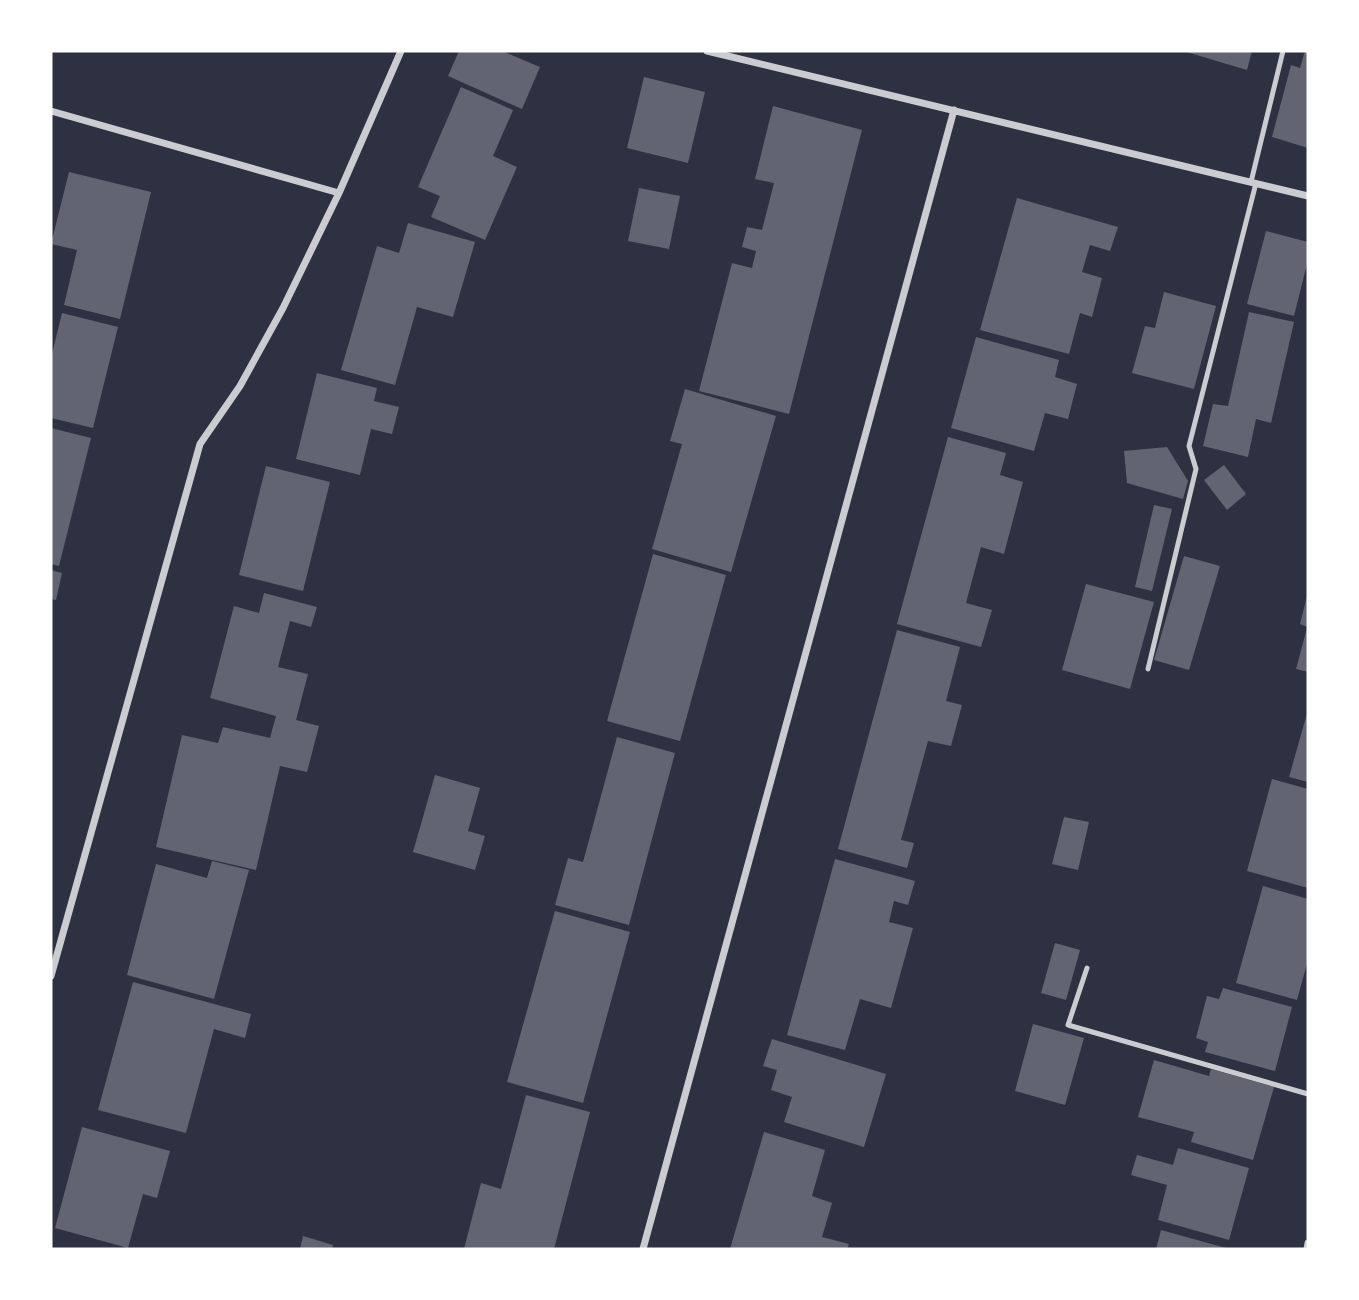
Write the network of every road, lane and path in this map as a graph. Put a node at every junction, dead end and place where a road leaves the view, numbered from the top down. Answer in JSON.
{"nodes":[{"id":1,"x":401,"y":51,"type":"edge"},
{"id":2,"x":707,"y":51,"type":"edge"},
{"id":3,"x":1283,"y":51,"type":"edge"},
{"id":4,"x":954,"y":110,"type":"junction"},
{"id":5,"x":51,"y":111,"type":"edge"},
{"id":6,"x":1254,"y":182,"type":"junction"},
{"id":7,"x":340,"y":193,"type":"junction"},
{"id":8,"x":1308,"y":196,"type":"edge"},
{"id":9,"x":1148,"y":668,"type":"dead end"},
{"id":10,"x":1087,"y":968,"type":"dead end"},
{"id":11,"x":51,"y":976,"type":"edge"},
{"id":12,"x":1308,"y":1094,"type":"edge"},
{"id":13,"x":1308,"y":1243,"type":"edge"},
{"id":14,"x":643,"y":1249,"type":"edge"},
{"id":15,"x":1307,"y":1249,"type":"edge"}],
"edges":[{"from":1,"to":7,"type":"street"},
{"from":2,"to":4,"type":"street"},
{"from":3,"to":6,"type":"lane"},
{"from":4,"to":6,"type":"street"},
{"from":4,"to":14,"type":"street"},
{"from":5,"to":7,"type":"street"},
{"from":6,"to":8,"type":"street"},
{"from":6,"to":9,"type":"lane"},
{"from":7,"to":11,"type":"street"},
{"from":10,"to":12,"type":"lane"},
{"from":13,"to":15,"type":"street"}]}
